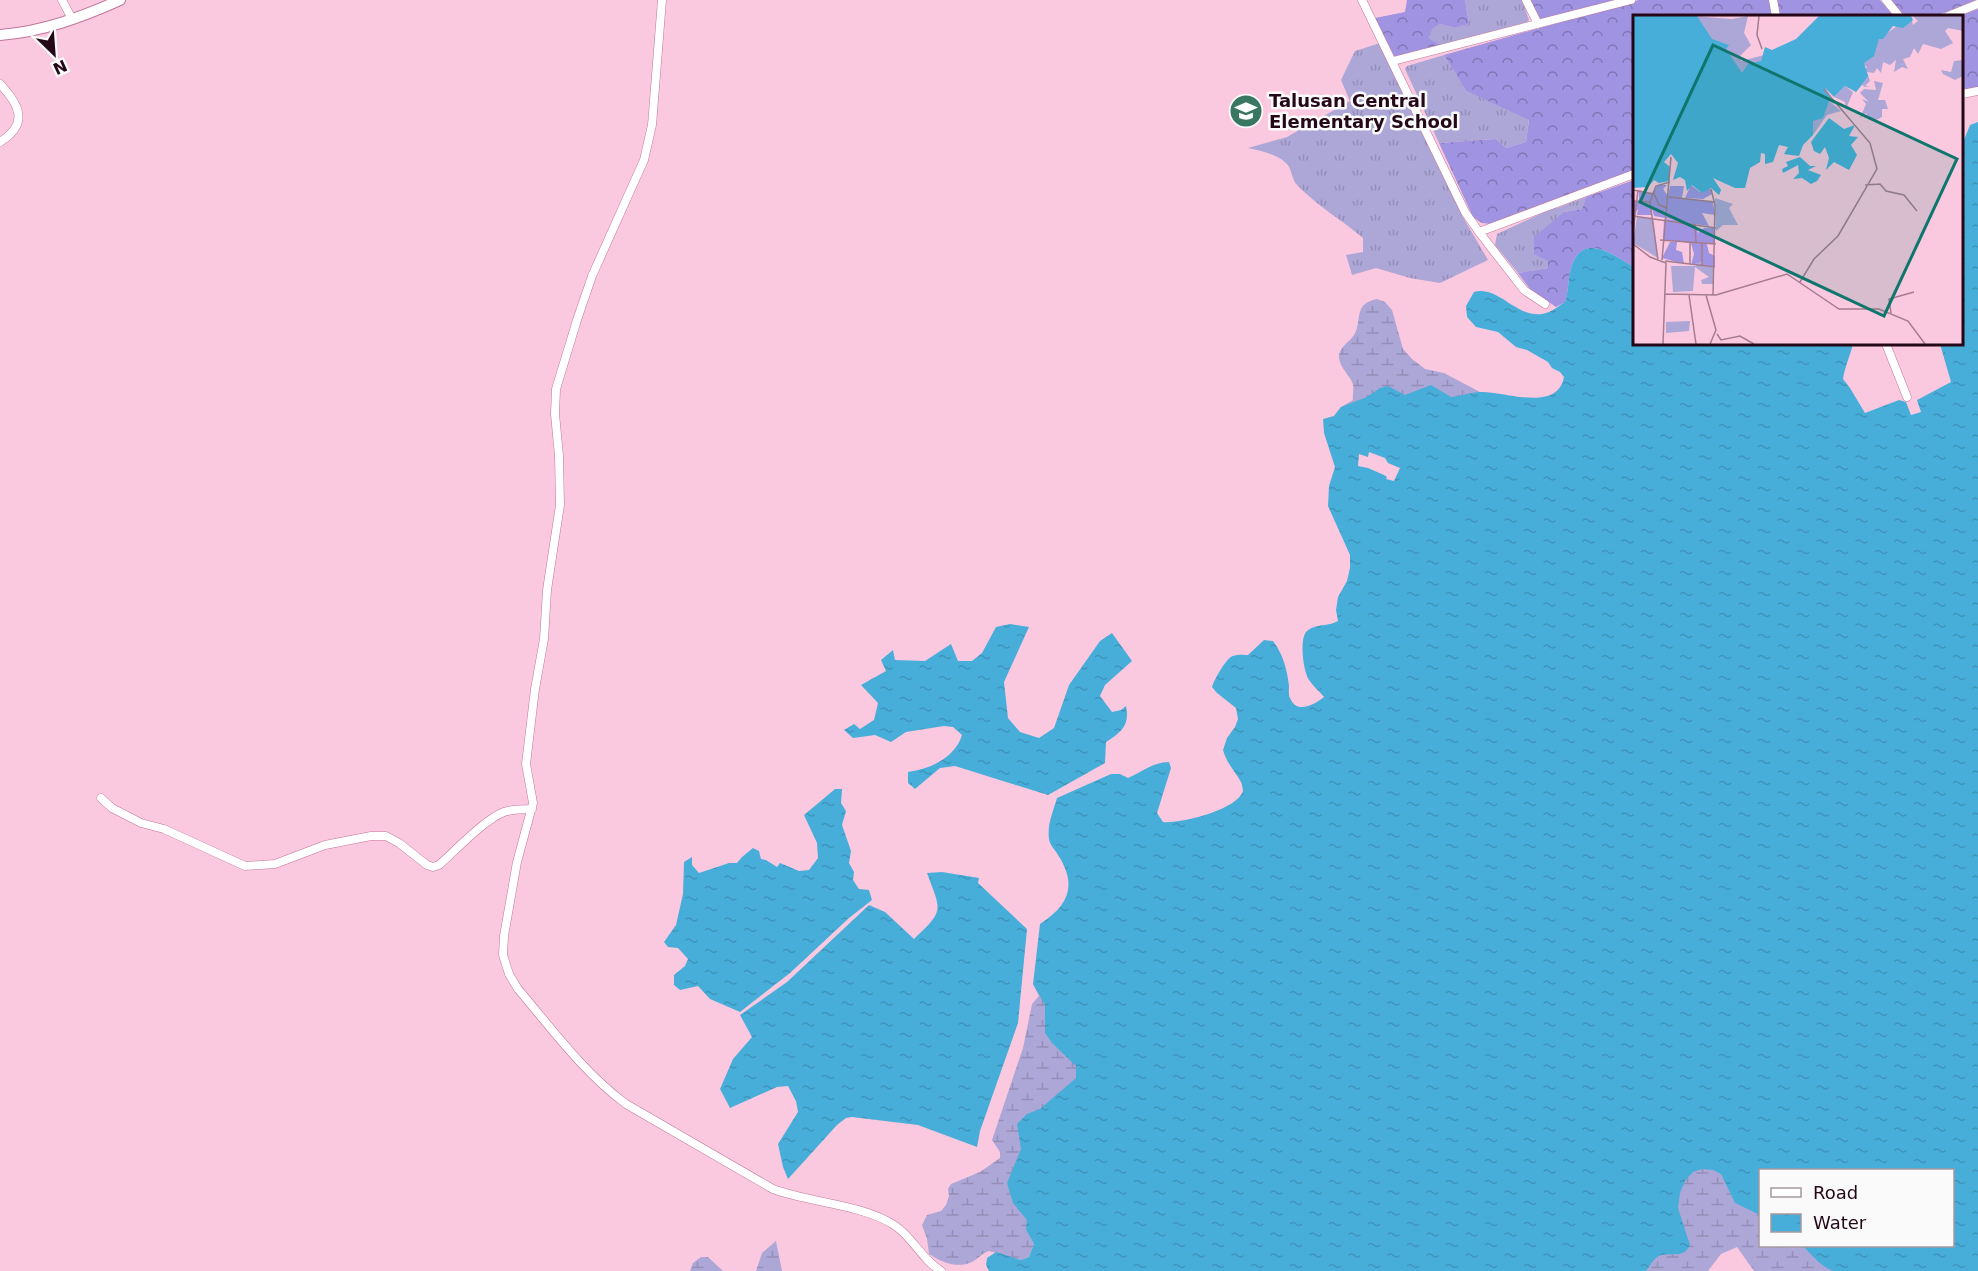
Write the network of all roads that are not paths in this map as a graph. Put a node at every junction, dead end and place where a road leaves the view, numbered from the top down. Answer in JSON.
{"nodes":[{"id":1,"x":62,"y":0,"type":"edge"},
{"id":2,"x":120,"y":0,"type":"edge"},
{"id":3,"x":662,"y":0,"type":"edge"},
{"id":4,"x":1362,"y":0,"type":"edge"},
{"id":5,"x":1527,"y":0,"type":"edge"},
{"id":6,"x":1630,"y":0,"type":"edge"},
{"id":7,"x":1773,"y":0,"type":"edge"},
{"id":8,"x":1886,"y":0,"type":"edge"},
{"id":9,"x":1978,"y":4,"type":"edge"},
{"id":10,"x":1776,"y":15,"type":"edge"},
{"id":11,"x":1898,"y":15,"type":"edge"},
{"id":12,"x":1950,"y":15,"type":"edge"},
{"id":13,"x":72,"y":19,"type":"junction"},
{"id":14,"x":1539,"y":24,"type":"junction"},
{"id":15,"x":0,"y":35,"type":"edge"},
{"id":16,"x":1393,"y":61,"type":"junction"},
{"id":17,"x":0,"y":84,"type":"edge"},
{"id":18,"x":1978,"y":91,"type":"edge"},
{"id":19,"x":1963,"y":94,"type":"edge"},
{"id":20,"x":0,"y":142,"type":"edge"},
{"id":21,"x":1633,"y":175,"type":"edge"},
{"id":22,"x":1479,"y":232,"type":"junction"},
{"id":23,"x":1545,"y":304,"type":"dead end"},
{"id":24,"x":1886,"y":345,"type":"edge"},
{"id":25,"x":1907,"y":397,"type":"dead end"},
{"id":26,"x":101,"y":798,"type":"dead end"},
{"id":27,"x":532,"y":809,"type":"junction"},
{"id":28,"x":941,"y":1271,"type":"edge"}],
"edges":[{"from":1,"to":13,"type":"street"},
{"from":2,"to":13,"type":"main road"},
{"from":3,"to":27,"type":"street"},
{"from":4,"to":16,"type":"street"},
{"from":5,"to":14,"type":"street"},
{"from":6,"to":14,"type":"street"},
{"from":7,"to":10,"type":"street"},
{"from":8,"to":11,"type":"street"},
{"from":9,"to":12,"type":"street"},
{"from":13,"to":15,"type":"main road"},
{"from":14,"to":16,"type":"street"},
{"from":16,"to":22,"type":"street"},
{"from":17,"to":20,"type":"street"},
{"from":18,"to":19,"type":"street"},
{"from":21,"to":22,"type":"street"},
{"from":22,"to":23,"type":"street"},
{"from":24,"to":25,"type":"street"},
{"from":26,"to":27,"type":"street"},
{"from":27,"to":28,"type":"street"}]}
